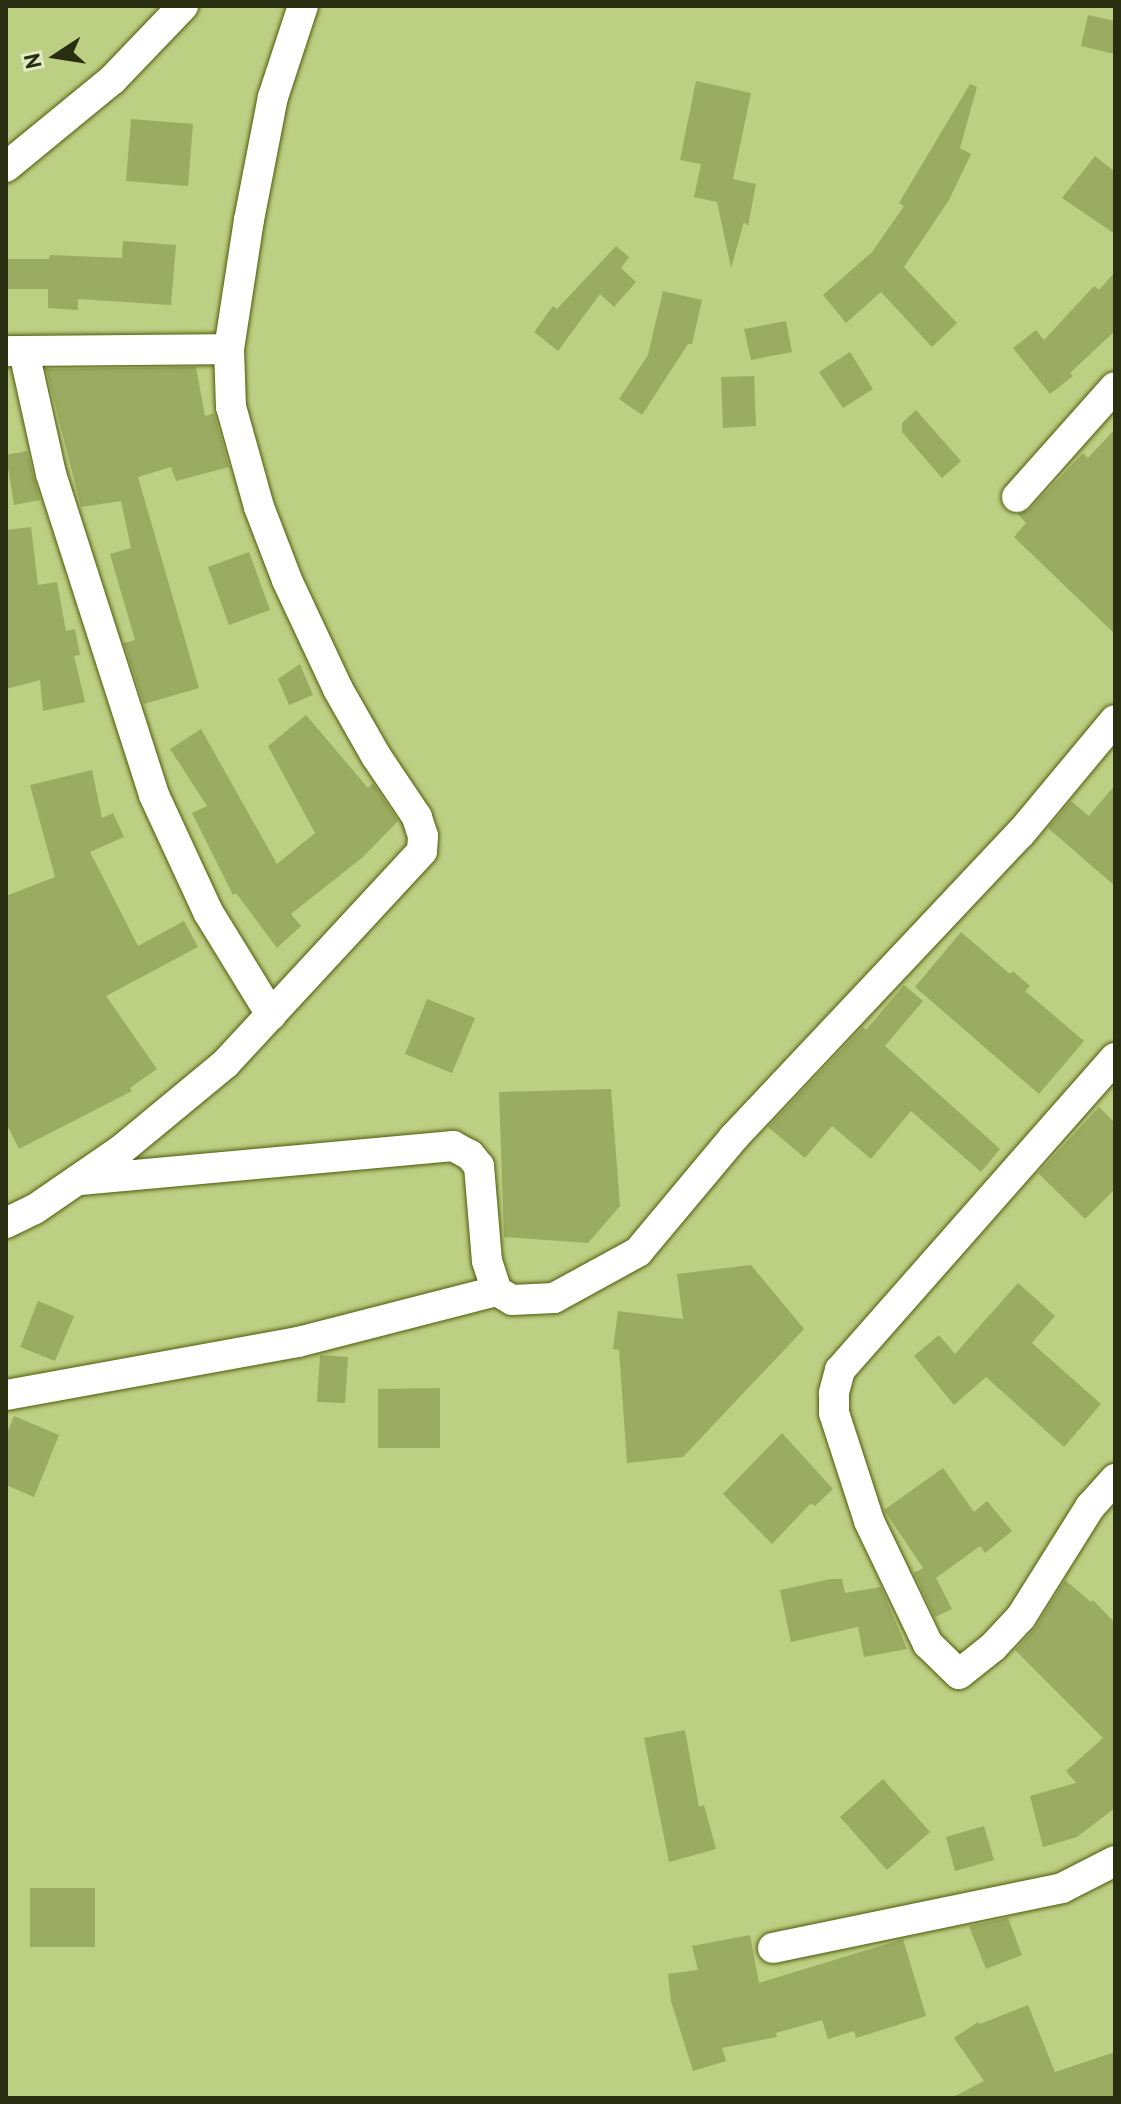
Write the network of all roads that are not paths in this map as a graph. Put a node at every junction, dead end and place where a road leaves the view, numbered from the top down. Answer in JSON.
{"nodes":[{"id":1,"x":183,"y":6,"type":"edge"},
{"id":2,"x":303,"y":6,"type":"edge"},
{"id":3,"x":6,"y":167,"type":"edge"},
{"id":4,"x":229,"y":349,"type":"junction"},
{"id":5,"x":15,"y":352,"type":"edge"},
{"id":6,"x":1115,"y":387,"type":"edge"},
{"id":7,"x":1017,"y":497,"type":"dead end"},
{"id":8,"x":1115,"y":720,"type":"edge"},
{"id":9,"x":271,"y":1015,"type":"junction"},
{"id":10,"x":1115,"y":1058,"type":"edge"},
{"id":11,"x":75,"y":1181,"type":"junction"},
{"id":12,"x":6,"y":1223,"type":"edge"},
{"id":13,"x":497,"y":1291,"type":"junction"},
{"id":14,"x":6,"y":1395,"type":"edge"},
{"id":15,"x":1115,"y":1479,"type":"edge"},
{"id":16,"x":1115,"y":1861,"type":"edge"},
{"id":17,"x":773,"y":1948,"type":"dead end"}],
"edges":[{"from":1,"to":3,"type":"street"},
{"from":2,"to":4,"type":"street"},
{"from":4,"to":5,"type":"street"},
{"from":4,"to":9,"type":"street"},
{"from":5,"to":9,"type":"street"},
{"from":6,"to":7,"type":"street"},
{"from":8,"to":13,"type":"street"},
{"from":9,"to":11,"type":"street"},
{"from":10,"to":15,"type":"street"},
{"from":11,"to":12,"type":"street"},
{"from":11,"to":13,"type":"street"},
{"from":13,"to":14,"type":"street"},
{"from":16,"to":17,"type":"street"}]}
